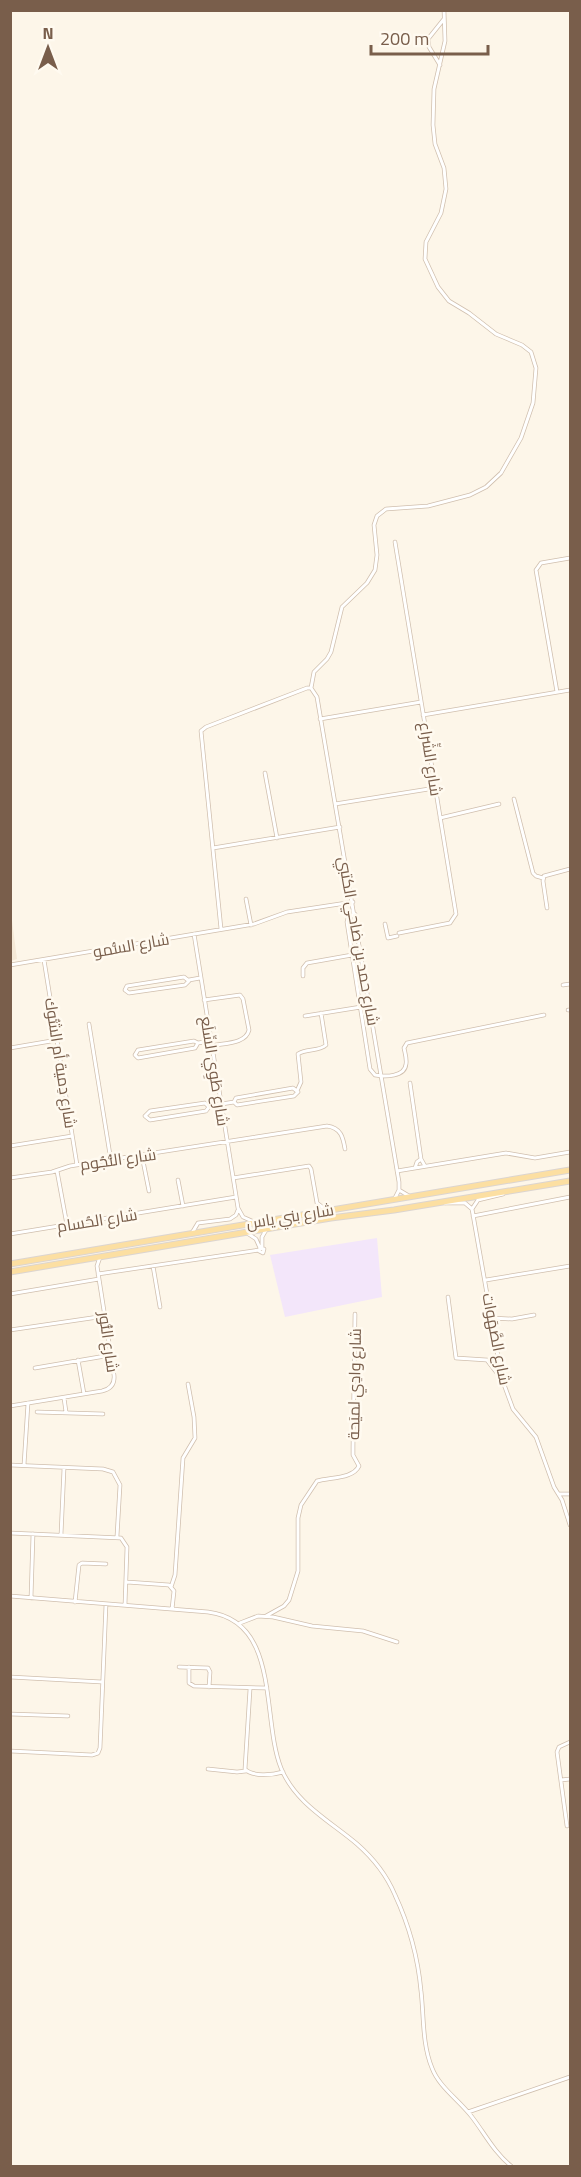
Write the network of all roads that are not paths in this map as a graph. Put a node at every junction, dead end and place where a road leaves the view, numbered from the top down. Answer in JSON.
{"nodes":[{"id":1,"x":444,"y":10,"type":"edge"},
{"id":2,"x":444,"y":19,"type":"junction"},
{"id":3,"x":440,"y":65,"type":"junction"},
{"id":4,"x":395,"y":542,"type":"dead end"},
{"id":5,"x":570,"y":558,"type":"edge"},
{"id":6,"x":311,"y":688,"type":"junction"},
{"id":7,"x":570,"y":690,"type":"edge"},
{"id":8,"x":303,"y":691,"type":"junction"},
{"id":9,"x":556,"y":692,"type":"junction"},
{"id":10,"x":315,"y":693,"type":"junction"},
{"id":11,"x":421,"y":702,"type":"junction"},
{"id":12,"x":423,"y":715,"type":"junction"},
{"id":13,"x":320,"y":719,"type":"junction"},
{"id":14,"x":265,"y":773,"type":"dead end"},
{"id":15,"x":435,"y":788,"type":"junction"},
{"id":16,"x":514,"y":800,"type":"dead end"},
{"id":17,"x":335,"y":804,"type":"junction"},
{"id":18,"x":499,"y":804,"type":"dead end"},
{"id":19,"x":440,"y":818,"type":"junction"},
{"id":20,"x":339,"y":827,"type":"junction"},
{"id":21,"x":277,"y":838,"type":"junction"},
{"id":22,"x":213,"y":848,"type":"junction"},
{"id":23,"x":570,"y":869,"type":"edge"},
{"id":24,"x":543,"y":878,"type":"junction"},
{"id":25,"x":246,"y":899,"type":"dead end"},
{"id":26,"x":352,"y":902,"type":"junction"},
{"id":27,"x":548,"y":908,"type":"dead end"},
{"id":28,"x":355,"y":914,"type":"junction"},
{"id":29,"x":385,"y":924,"type":"dead end"},
{"id":30,"x":251,"y":925,"type":"junction"},
{"id":31,"x":221,"y":929,"type":"junction"},
{"id":32,"x":194,"y":934,"type":"junction"},
{"id":33,"x":352,"y":955,"type":"junction"},
{"id":34,"x":44,"y":960,"type":"junction"},
{"id":35,"x":10,"y":965,"type":"edge"},
{"id":36,"x":303,"y":976,"type":"dead end"},
{"id":37,"x":200,"y":978,"type":"junction"},
{"id":38,"x":189,"y":980,"type":"junction"},
{"id":39,"x":570,"y":984,"type":"edge"},
{"id":40,"x":563,"y":985,"type":"dead end"},
{"id":41,"x":204,"y":1000,"type":"junction"},
{"id":42,"x":361,"y":1007,"type":"junction"},
{"id":43,"x":321,"y":1013,"type":"junction"},
{"id":44,"x":544,"y":1015,"type":"dead end"},
{"id":45,"x":305,"y":1016,"type":"dead end"},
{"id":46,"x":89,"y":1024,"type":"dead end"},
{"id":47,"x":57,"y":1040,"type":"junction"},
{"id":48,"x":198,"y":1043,"type":"junction"},
{"id":49,"x":211,"y":1044,"type":"junction"},
{"id":50,"x":10,"y":1048,"type":"edge"},
{"id":51,"x":381,"y":1077,"type":"junction"},
{"id":52,"x":410,"y":1083,"type":"dead end"},
{"id":53,"x":297,"y":1091,"type":"junction"},
{"id":54,"x":234,"y":1101,"type":"junction"},
{"id":55,"x":221,"y":1104,"type":"junction"},
{"id":56,"x":209,"y":1106,"type":"junction"},
{"id":57,"x":72,"y":1136,"type":"junction"},
{"id":58,"x":227,"y":1143,"type":"junction"},
{"id":59,"x":10,"y":1146,"type":"edge"},
{"id":60,"x":345,"y":1149,"type":"dead end"},
{"id":61,"x":570,"y":1152,"type":"edge"},
{"id":62,"x":142,"y":1156,"type":"junction"},
{"id":63,"x":421,"y":1159,"type":"junction"},
{"id":64,"x":111,"y":1161,"type":"junction"},
{"id":65,"x":77,"y":1166,"type":"junction"},
{"id":66,"x":425,"y":1166,"type":"junction"},
{"id":67,"x":416,"y":1168,"type":"junction"},
{"id":68,"x":570,"y":1170,"type":"edge"},
{"id":69,"x":57,"y":1171,"type":"junction"},
{"id":70,"x":397,"y":1171,"type":"junction"},
{"id":71,"x":10,"y":1178,"type":"edge"},
{"id":72,"x":233,"y":1178,"type":"junction"},
{"id":73,"x":178,"y":1180,"type":"dead end"},
{"id":74,"x":570,"y":1180,"type":"edge"},
{"id":75,"x":399,"y":1190,"type":"junction"},
{"id":76,"x":149,"y":1191,"type":"dead end"},
{"id":77,"x":504,"y":1192,"type":"junction"},
{"id":78,"x":431,"y":1193,"type":"junction"},
{"id":79,"x":409,"y":1196,"type":"junction"},
{"id":80,"x":236,"y":1197,"type":"junction"},
{"id":81,"x":570,"y":1197,"type":"edge"},
{"id":82,"x":395,"y":1198,"type":"junction"},
{"id":83,"x":440,"y":1203,"type":"junction"},
{"id":84,"x":424,"y":1205,"type":"junction"},
{"id":85,"x":183,"y":1206,"type":"junction"},
{"id":86,"x":238,"y":1208,"type":"junction"},
{"id":87,"x":472,"y":1209,"type":"junction"},
{"id":88,"x":327,"y":1210,"type":"junction"},
{"id":89,"x":473,"y":1216,"type":"junction"},
{"id":90,"x":256,"y":1222,"type":"junction"},
{"id":91,"x":67,"y":1225,"type":"junction"},
{"id":92,"x":227,"y":1227,"type":"junction"},
{"id":93,"x":267,"y":1229,"type":"junction"},
{"id":94,"x":192,"y":1233,"type":"junction"},
{"id":95,"x":245,"y":1233,"type":"junction"},
{"id":96,"x":10,"y":1234,"type":"edge"},
{"id":97,"x":209,"y":1239,"type":"junction"},
{"id":98,"x":260,"y":1248,"type":"junction"},
{"id":99,"x":101,"y":1257,"type":"junction"},
{"id":100,"x":88,"y":1259,"type":"junction"},
{"id":101,"x":10,"y":1264,"type":"edge"},
{"id":102,"x":97,"y":1266,"type":"junction"},
{"id":103,"x":153,"y":1266,"type":"junction"},
{"id":104,"x":570,"y":1266,"type":"edge"},
{"id":105,"x":10,"y":1272,"type":"edge"},
{"id":106,"x":99,"y":1277,"type":"junction"},
{"id":107,"x":486,"y":1280,"type":"junction"},
{"id":108,"x":10,"y":1294,"type":"edge"},
{"id":109,"x":448,"y":1297,"type":"dead end"},
{"id":110,"x":160,"y":1307,"type":"dead end"},
{"id":111,"x":355,"y":1314,"type":"dead end"},
{"id":112,"x":534,"y":1315,"type":"dead end"},
{"id":113,"x":105,"y":1316,"type":"junction"},
{"id":114,"x":492,"y":1318,"type":"junction"},
{"id":115,"x":10,"y":1330,"type":"edge"},
{"id":116,"x":111,"y":1355,"type":"junction"},
{"id":117,"x":78,"y":1360,"type":"junction"},
{"id":118,"x":35,"y":1368,"type":"dead end"},
{"id":119,"x":502,"y":1379,"type":"junction"},
{"id":120,"x":188,"y":1384,"type":"dead end"},
{"id":121,"x":84,"y":1394,"type":"junction"},
{"id":122,"x":64,"y":1398,"type":"junction"},
{"id":123,"x":28,"y":1403,"type":"junction"},
{"id":124,"x":10,"y":1406,"type":"edge"},
{"id":125,"x":36,"y":1412,"type":"dead end"},
{"id":126,"x":66,"y":1412,"type":"junction"},
{"id":127,"x":103,"y":1413,"type":"dead end"},
{"id":128,"x":10,"y":1465,"type":"edge"},
{"id":129,"x":24,"y":1465,"type":"junction"},
{"id":130,"x":64,"y":1468,"type":"junction"},
{"id":131,"x":559,"y":1494,"type":"junction"},
{"id":132,"x":570,"y":1494,"type":"edge"},
{"id":133,"x":570,"y":1525,"type":"edge"},
{"id":134,"x":10,"y":1533,"type":"edge"},
{"id":135,"x":33,"y":1534,"type":"junction"},
{"id":136,"x":61,"y":1535,"type":"junction"},
{"id":137,"x":117,"y":1536,"type":"junction"},
{"id":138,"x":106,"y":1564,"type":"dead end"},
{"id":139,"x":127,"y":1582,"type":"junction"},
{"id":140,"x":171,"y":1587,"type":"junction"},
{"id":141,"x":10,"y":1596,"type":"edge"},
{"id":142,"x":31,"y":1598,"type":"junction"},
{"id":143,"x":75,"y":1602,"type":"junction"},
{"id":144,"x":106,"y":1604,"type":"junction"},
{"id":145,"x":125,"y":1605,"type":"junction"},
{"id":146,"x":172,"y":1609,"type":"junction"},
{"id":147,"x":266,"y":1616,"type":"junction"},
{"id":148,"x":240,"y":1623,"type":"junction"},
{"id":149,"x":397,"y":1642,"type":"dead end"},
{"id":150,"x":179,"y":1667,"type":"dead end"},
{"id":151,"x":189,"y":1667,"type":"junction"},
{"id":152,"x":10,"y":1677,"type":"edge"},
{"id":153,"x":102,"y":1682,"type":"junction"},
{"id":154,"x":209,"y":1687,"type":"junction"},
{"id":155,"x":267,"y":1688,"type":"junction"},
{"id":156,"x":250,"y":1689,"type":"junction"},
{"id":157,"x":10,"y":1714,"type":"edge"},
{"id":158,"x":68,"y":1716,"type":"dead end"},
{"id":159,"x":570,"y":1742,"type":"edge"},
{"id":160,"x":10,"y":1751,"type":"edge"},
{"id":161,"x":208,"y":1769,"type":"dead end"},
{"id":162,"x":246,"y":1771,"type":"junction"},
{"id":163,"x":283,"y":1772,"type":"junction"},
{"id":164,"x":570,"y":1779,"type":"edge"},
{"id":165,"x":561,"y":1780,"type":"junction"},
{"id":166,"x":567,"y":1826,"type":"dead end"},
{"id":167,"x":570,"y":2077,"type":"edge"},
{"id":168,"x":468,"y":2112,"type":"junction"},
{"id":169,"x":511,"y":2166,"type":"edge"}],
"edges":[{"from":1,"to":2,"type":"street"},
{"from":2,"to":3,"type":"street"},
{"from":2,"to":3,"type":"street"},
{"from":3,"to":6,"type":"street"},
{"from":4,"to":11,"type":"street","name":"شارع الشِّراع"},
{"from":5,"to":9,"type":"street"},
{"from":6,"to":8,"type":"street"},
{"from":6,"to":10,"type":"street","name":"شارع حمد بن ضاحي الكتبي"},
{"from":7,"to":9,"type":"street"},
{"from":8,"to":10,"type":"street"},
{"from":8,"to":22,"type":"street"},
{"from":9,"to":12,"type":"street"},
{"from":10,"to":13,"type":"street","name":"شارع حمد بن ضاحي الكتبي"},
{"from":11,"to":12,"type":"street","name":"شارع الشِّراع"},
{"from":11,"to":13,"type":"street"},
{"from":12,"to":15,"type":"street","name":"شارع الشِّراع"},
{"from":13,"to":17,"type":"street","name":"شارع حمد بن ضاحي الكتبي"},
{"from":14,"to":21,"type":"street"},
{"from":15,"to":17,"type":"street"},
{"from":15,"to":19,"type":"street","name":"شارع الشِّراع"},
{"from":16,"to":24,"type":"street"},
{"from":17,"to":20,"type":"street","name":"شارع حمد بن ضاحي الكتبي"},
{"from":18,"to":19,"type":"street"},
{"from":19,"to":29,"type":"street","name":"شارع الشِّراع"},
{"from":20,"to":21,"type":"street"},
{"from":20,"to":26,"type":"street","name":"شارع حمد بن ضاحي الكتبي"},
{"from":21,"to":22,"type":"street"},
{"from":22,"to":31,"type":"street"},
{"from":23,"to":24,"type":"street"},
{"from":24,"to":27,"type":"street"},
{"from":25,"to":30,"type":"street"},
{"from":26,"to":28,"type":"street","name":"شارع حمد بن ضاحي الكتبي"},
{"from":26,"to":30,"type":"street","name":"شارع السُّمو"},
{"from":28,"to":33,"type":"street"},
{"from":28,"to":51,"type":"street","name":"شارع حمد بن ضاحي الكتبي"},
{"from":30,"to":31,"type":"street","name":"شارع السُّمو"},
{"from":31,"to":32,"type":"street","name":"شارع السُّمو"},
{"from":32,"to":34,"type":"street","name":"شارع السُّمو"},
{"from":32,"to":37,"type":"street","name":"شارع طَوِي السِّلَع"},
{"from":33,"to":36,"type":"street"},
{"from":33,"to":42,"type":"street"},
{"from":34,"to":35,"type":"street","name":"شارع السُّمو"},
{"from":34,"to":47,"type":"street","name":"شارع دِمية أم الشُّوك"},
{"from":37,"to":38,"type":"street"},
{"from":37,"to":41,"type":"street","name":"شارع طَوِي السِّلَع"},
{"from":38,"to":38,"type":"street"},
{"from":39,"to":40,"type":"street"},
{"from":41,"to":49,"type":"street","name":"شارع طَوِي السِّلَع"},
{"from":41,"to":49,"type":"street"},
{"from":42,"to":43,"type":"street"},
{"from":42,"to":51,"type":"street"},
{"from":43,"to":45,"type":"street"},
{"from":43,"to":53,"type":"street"},
{"from":44,"to":51,"type":"street"},
{"from":46,"to":64,"type":"street"},
{"from":47,"to":50,"type":"street"},
{"from":47,"to":57,"type":"street","name":"شارع دِمية أم الشُّوك"},
{"from":48,"to":48,"type":"street"},
{"from":48,"to":49,"type":"street"},
{"from":49,"to":55,"type":"street","name":"شارع طَوِي السِّلَع"},
{"from":51,"to":70,"type":"street","name":"شارع حمد بن ضاحي الكتبي"},
{"from":52,"to":63,"type":"street"},
{"from":53,"to":54,"type":"street"},
{"from":53,"to":54,"type":"street"},
{"from":54,"to":55,"type":"street"},
{"from":55,"to":56,"type":"street"},
{"from":55,"to":58,"type":"street","name":"شارع طَوِي السِّلَع"},
{"from":56,"to":56,"type":"street"},
{"from":57,"to":59,"type":"street"},
{"from":57,"to":65,"type":"street","name":"شارع دِمية أم الشُّوك"},
{"from":58,"to":60,"type":"street","name":"شارع النُّجُوم"},
{"from":58,"to":62,"type":"street","name":"شارع النُّجُوم"},
{"from":58,"to":72,"type":"street","name":"شارع طَوِي السِّلَع"},
{"from":61,"to":66,"type":"street"},
{"from":62,"to":64,"type":"street","name":"شارع النُّجُوم"},
{"from":62,"to":76,"type":"street"},
{"from":63,"to":66,"type":"street"},
{"from":63,"to":67,"type":"street"},
{"from":64,"to":65,"type":"street","name":"شارع النُّجُوم"},
{"from":65,"to":69,"type":"street","name":"شارع النُّجُوم"},
{"from":66,"to":67,"type":"street"},
{"from":67,"to":70,"type":"street"},
{"from":68,"to":78,"type":"main road","name":"شارع بني ياس"},
{"from":69,"to":71,"type":"street","name":"شارع النُّجُوم"},
{"from":69,"to":91,"type":"street"},
{"from":70,"to":75,"type":"street","name":"شارع حمد بن ضاحي الكتبي"},
{"from":72,"to":80,"type":"street","name":"شارع طَوِي السِّلَع"},
{"from":72,"to":88,"type":"street"},
{"from":73,"to":85,"type":"street"},
{"from":74,"to":77,"type":"main road","name":"شارع بني ياس"},
{"from":75,"to":79,"type":"street"},
{"from":75,"to":82,"type":"street"},
{"from":77,"to":83,"type":"main road","name":"شارع بني ياس"},
{"from":77,"to":87,"type":"street"},
{"from":78,"to":79,"type":"main road","name":"شارع بني ياس"},
{"from":78,"to":84,"type":"main road"},
{"from":79,"to":82,"type":"main road","name":"شارع بني ياس"},
{"from":80,"to":85,"type":"street","name":"شارع الحُسام"},
{"from":80,"to":86,"type":"street","name":"شارع طَوِي السِّلَع"},
{"from":81,"to":89,"type":"street"},
{"from":82,"to":88,"type":"main road","name":"شارع بني ياس"},
{"from":83,"to":84,"type":"main road","name":"شارع بني ياس"},
{"from":83,"to":87,"type":"street"},
{"from":84,"to":93,"type":"main road","name":"شارع بني ياس"},
{"from":85,"to":91,"type":"street","name":"شارع الحُسام"},
{"from":86,"to":90,"type":"street"},
{"from":86,"to":94,"type":"street"},
{"from":87,"to":89,"type":"street","name":"شارع الصَّهَوات"},
{"from":88,"to":90,"type":"main road","name":"شارع بني ياس"},
{"from":89,"to":107,"type":"street","name":"شارع الصَّهَوات"},
{"from":90,"to":92,"type":"main road","name":"شارع بني ياس"},
{"from":91,"to":96,"type":"street","name":"شارع الحُسام"},
{"from":92,"to":94,"type":"main road","name":"شارع بني ياس"},
{"from":92,"to":97,"type":"main road"},
{"from":93,"to":95,"type":"main road","name":"شارع بني ياس"},
{"from":93,"to":98,"type":"street"},
{"from":94,"to":101,"type":"main road","name":"شارع بني ياس"},
{"from":95,"to":97,"type":"main road","name":"شارع بني ياس"},
{"from":95,"to":98,"type":"street"},
{"from":97,"to":99,"type":"main road","name":"شارع بني ياس"},
{"from":98,"to":103,"type":"street"},
{"from":99,"to":100,"type":"main road","name":"شارع بني ياس"},
{"from":99,"to":102,"type":"street"},
{"from":100,"to":102,"type":"street"},
{"from":100,"to":105,"type":"main road","name":"شارع بني ياس"},
{"from":102,"to":106,"type":"street","name":"شارع النُّور"},
{"from":103,"to":106,"type":"street"},
{"from":103,"to":110,"type":"street"},
{"from":104,"to":107,"type":"street"},
{"from":106,"to":108,"type":"street"},
{"from":106,"to":113,"type":"street","name":"شارع النُّور"},
{"from":107,"to":114,"type":"street","name":"شارع الصَّهَوات"},
{"from":109,"to":119,"type":"street"},
{"from":111,"to":147,"type":"street","name":"شارع وادِي لميَحة"},
{"from":112,"to":114,"type":"street"},
{"from":113,"to":115,"type":"street"},
{"from":113,"to":116,"type":"street","name":"شارع النُّور"},
{"from":114,"to":119,"type":"street","name":"شارع الصَّهَوات"},
{"from":116,"to":117,"type":"street"},
{"from":116,"to":121,"type":"street","name":"شارع النُّور"},
{"from":117,"to":118,"type":"street"},
{"from":117,"to":121,"type":"street"},
{"from":119,"to":131,"type":"street","name":"شارع الصَّهَوات"},
{"from":120,"to":140,"type":"street"},
{"from":121,"to":122,"type":"street","name":"شارع النُّور"},
{"from":122,"to":123,"type":"street","name":"شارع النُّور"},
{"from":122,"to":126,"type":"street"},
{"from":123,"to":124,"type":"street","name":"شارع النُّور"},
{"from":123,"to":129,"type":"street"},
{"from":125,"to":126,"type":"street"},
{"from":126,"to":127,"type":"street"},
{"from":128,"to":129,"type":"street"},
{"from":129,"to":130,"type":"street"},
{"from":130,"to":136,"type":"street"},
{"from":130,"to":137,"type":"street"},
{"from":131,"to":132,"type":"street"},
{"from":131,"to":133,"type":"street","name":"شارع الصَّهَوات"},
{"from":134,"to":135,"type":"street"},
{"from":135,"to":136,"type":"street"},
{"from":135,"to":142,"type":"street"},
{"from":136,"to":137,"type":"street"},
{"from":137,"to":139,"type":"street"},
{"from":138,"to":143,"type":"street"},
{"from":139,"to":140,"type":"street"},
{"from":139,"to":145,"type":"street"},
{"from":140,"to":146,"type":"street"},
{"from":141,"to":142,"type":"street"},
{"from":142,"to":143,"type":"street"},
{"from":143,"to":144,"type":"street"},
{"from":144,"to":145,"type":"street"},
{"from":144,"to":153,"type":"street"},
{"from":145,"to":146,"type":"street"},
{"from":146,"to":148,"type":"street"},
{"from":147,"to":148,"type":"street"},
{"from":147,"to":149,"type":"street"},
{"from":148,"to":155,"type":"street"},
{"from":150,"to":151,"type":"street"},
{"from":151,"to":154,"type":"street"},
{"from":151,"to":154,"type":"street"},
{"from":152,"to":153,"type":"street"},
{"from":153,"to":160,"type":"street"},
{"from":154,"to":156,"type":"street"},
{"from":155,"to":156,"type":"street"},
{"from":155,"to":163,"type":"street"},
{"from":156,"to":162,"type":"street"},
{"from":157,"to":158,"type":"street"},
{"from":159,"to":165,"type":"street"},
{"from":161,"to":162,"type":"street"},
{"from":162,"to":163,"type":"street"},
{"from":163,"to":168,"type":"street"},
{"from":164,"to":165,"type":"street"},
{"from":165,"to":166,"type":"street"},
{"from":167,"to":168,"type":"street"},
{"from":168,"to":169,"type":"street"}]}
